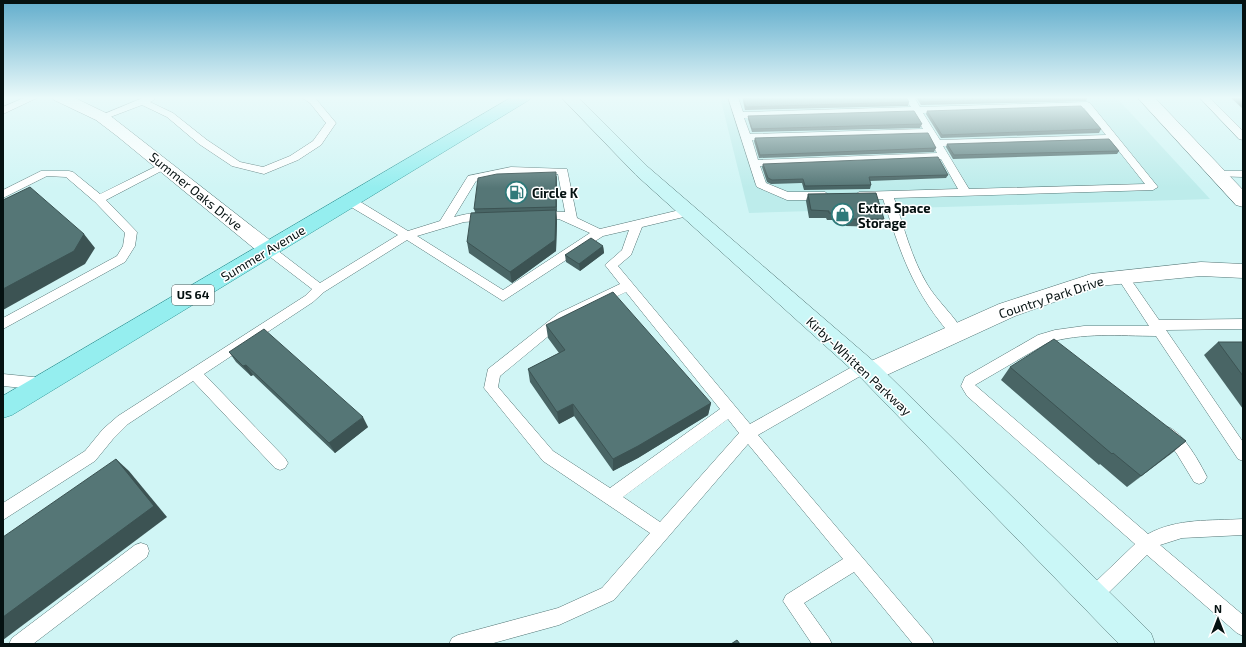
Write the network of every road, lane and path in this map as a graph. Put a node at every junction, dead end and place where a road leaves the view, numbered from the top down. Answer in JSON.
{"nodes":[{"id":1,"x":115,"y":127,"type":"edge"},
{"id":2,"x":185,"y":127,"type":"edge"},
{"id":3,"x":328,"y":127,"type":"edge"},
{"id":4,"x":473,"y":127,"type":"edge"},
{"id":5,"x":599,"y":127,"type":"edge"},
{"id":6,"x":743,"y":127,"type":"edge"},
{"id":7,"x":927,"y":127,"type":"edge"},
{"id":8,"x":1104,"y":127,"type":"edge"},
{"id":9,"x":1174,"y":127,"type":"edge"},
{"id":10,"x":1233,"y":127,"type":"edge"},
{"id":11,"x":930,"y":132,"type":"junction"},
{"id":12,"x":746,"y":137,"type":"junction"},
{"id":13,"x":1243,"y":137,"type":"edge"},
{"id":14,"x":1113,"y":138,"type":"junction"},
{"id":15,"x":936,"y":143,"type":"junction"},
{"id":16,"x":944,"y":156,"type":"junction"},
{"id":17,"x":754,"y":163,"type":"junction"},
{"id":18,"x":165,"y":165,"type":"junction"},
{"id":19,"x":1218,"y":174,"type":"junction"},
{"id":20,"x":1243,"y":174,"type":"edge"},
{"id":21,"x":966,"y":193,"type":"junction"},
{"id":22,"x":3,"y":194,"type":"edge"},
{"id":23,"x":887,"y":195,"type":"junction"},
{"id":24,"x":833,"y":196,"type":"edge"},
{"id":25,"x":848,"y":196,"type":"edge"},
{"id":26,"x":99,"y":199,"type":"junction"},
{"id":27,"x":350,"y":201,"type":"junction"},
{"id":28,"x":1243,"y":201,"type":"edge"},
{"id":29,"x":688,"y":212,"type":"junction"},
{"id":30,"x":501,"y":216,"type":"edge"},
{"id":31,"x":531,"y":216,"type":"edge"},
{"id":32,"x":572,"y":220,"type":"junction"},
{"id":33,"x":445,"y":222,"type":"junction"},
{"id":34,"x":637,"y":224,"type":"junction"},
{"id":35,"x":599,"y":233,"type":"junction"},
{"id":36,"x":407,"y":235,"type":"junction"},
{"id":37,"x":269,"y":250,"type":"junction"},
{"id":38,"x":1243,"y":271,"type":"edge"},
{"id":39,"x":1123,"y":277,"type":"junction"},
{"id":40,"x":628,"y":286,"type":"junction"},
{"id":41,"x":320,"y":289,"type":"junction"},
{"id":42,"x":3,"y":324,"type":"edge"},
{"id":43,"x":1243,"y":324,"type":"edge"},
{"id":44,"x":1158,"y":328,"type":"junction"},
{"id":45,"x":957,"y":332,"type":"junction"},
{"id":46,"x":1047,"y":338,"type":"junction"},
{"id":47,"x":1060,"y":348,"type":"edge"},
{"id":48,"x":867,"y":370,"type":"junction"},
{"id":49,"x":194,"y":373,"type":"junction"},
{"id":50,"x":3,"y":380,"type":"edge"},
{"id":51,"x":43,"y":384,"type":"junction"},
{"id":52,"x":3,"y":408,"type":"edge"},
{"id":53,"x":730,"y":410,"type":"junction"},
{"id":54,"x":1159,"y":427,"type":"edge"},
{"id":55,"x":748,"y":433,"type":"junction"},
{"id":56,"x":1243,"y":454,"type":"edge"},
{"id":57,"x":280,"y":463,"type":"dead end"},
{"id":58,"x":1199,"y":477,"type":"dead end"},
{"id":59,"x":610,"y":497,"type":"junction"},
{"id":60,"x":3,"y":512,"type":"edge"},
{"id":61,"x":1243,"y":527,"type":"edge"},
{"id":62,"x":662,"y":532,"type":"junction"},
{"id":63,"x":1147,"y":544,"type":"junction"},
{"id":64,"x":141,"y":551,"type":"dead end"},
{"id":65,"x":856,"y":561,"type":"junction"},
{"id":66,"x":1092,"y":596,"type":"junction"},
{"id":67,"x":1243,"y":627,"type":"edge"},
{"id":68,"x":18,"y":644,"type":"edge"},
{"id":69,"x":458,"y":644,"type":"edge"},
{"id":70,"x":823,"y":644,"type":"edge"},
{"id":71,"x":925,"y":644,"type":"edge"},
{"id":72,"x":1140,"y":644,"type":"edge"}],
"edges":[{"from":1,"to":18,"type":"street","name":"Summer Oaks Drive"},
{"from":2,"to":3,"type":"lane"},
{"from":4,"to":27,"type":"main road","name":"Summer Avenue","number":"US 64"},
{"from":5,"to":29,"type":"main road","name":"Kirby-Whitten Parkway"},
{"from":6,"to":12,"type":"lane"},
{"from":7,"to":11,"type":"lane"},
{"from":8,"to":14,"type":"lane"},
{"from":9,"to":19,"type":"street"},
{"from":10,"to":13,"type":"lane"},
{"from":11,"to":12,"type":"lane"},
{"from":11,"to":15,"type":"lane"},
{"from":12,"to":17,"type":"lane"},
{"from":14,"to":15,"type":"lane"},
{"from":14,"to":21,"type":"lane"},
{"from":15,"to":16,"type":"lane"},
{"from":16,"to":17,"type":"lane"},
{"from":16,"to":21,"type":"lane"},
{"from":17,"to":24,"type":"lane"},
{"from":18,"to":26,"type":"lane"},
{"from":18,"to":37,"type":"street","name":"Summer Oaks Drive"},
{"from":19,"to":20,"type":"lane"},
{"from":19,"to":28,"type":"street"},
{"from":21,"to":23,"type":"lane"},
{"from":22,"to":26,"type":"lane"},
{"from":23,"to":25,"type":"lane"},
{"from":23,"to":45,"type":"lane"},
{"from":26,"to":42,"type":"lane"},
{"from":27,"to":36,"type":"lane"},
{"from":27,"to":37,"type":"main road","name":"Summer Avenue","number":"US 64"},
{"from":29,"to":34,"type":"lane"},
{"from":29,"to":48,"type":"main road","name":"Kirby-Whitten Parkway"},
{"from":30,"to":33,"type":"lane"},
{"from":31,"to":32,"type":"lane"},
{"from":32,"to":33,"type":"lane"},
{"from":32,"to":35,"type":"lane"},
{"from":33,"to":36,"type":"lane"},
{"from":34,"to":35,"type":"lane"},
{"from":34,"to":40,"type":"lane"},
{"from":35,"to":36,"type":"lane"},
{"from":36,"to":41,"type":"lane"},
{"from":37,"to":41,"type":"lane"},
{"from":37,"to":51,"type":"main road","name":"Summer Avenue","number":"US 64"},
{"from":38,"to":39,"type":"street","name":"Country Park Drive"},
{"from":39,"to":44,"type":"lane"},
{"from":39,"to":45,"type":"street","name":"Country Park Drive"},
{"from":40,"to":53,"type":"lane"},
{"from":40,"to":59,"type":"lane"},
{"from":41,"to":49,"type":"lane"},
{"from":43,"to":44,"type":"lane"},
{"from":44,"to":46,"type":"lane"},
{"from":44,"to":56,"type":"lane"},
{"from":45,"to":48,"type":"street","name":"Country Park Drive"},
{"from":46,"to":47,"type":"lane"},
{"from":46,"to":63,"type":"lane"},
{"from":48,"to":55,"type":"lane"},
{"from":48,"to":66,"type":"main road","name":"Kirby-Whitten Parkway"},
{"from":49,"to":57,"type":"lane"},
{"from":49,"to":60,"type":"lane"},
{"from":50,"to":51,"type":"lane"},
{"from":51,"to":52,"type":"main road","name":"Summer Avenue","number":"US 64"},
{"from":53,"to":55,"type":"lane"},
{"from":53,"to":59,"type":"lane"},
{"from":54,"to":58,"type":"lane"},
{"from":55,"to":62,"type":"lane"},
{"from":55,"to":65,"type":"lane"},
{"from":59,"to":62,"type":"lane"},
{"from":61,"to":63,"type":"lane"},
{"from":62,"to":69,"type":"lane"},
{"from":63,"to":66,"type":"lane"},
{"from":63,"to":67,"type":"lane"},
{"from":64,"to":68,"type":"lane"},
{"from":65,"to":70,"type":"lane"},
{"from":65,"to":71,"type":"lane"},
{"from":66,"to":72,"type":"main road","name":"Kirby-Whitten Parkway"}]}
